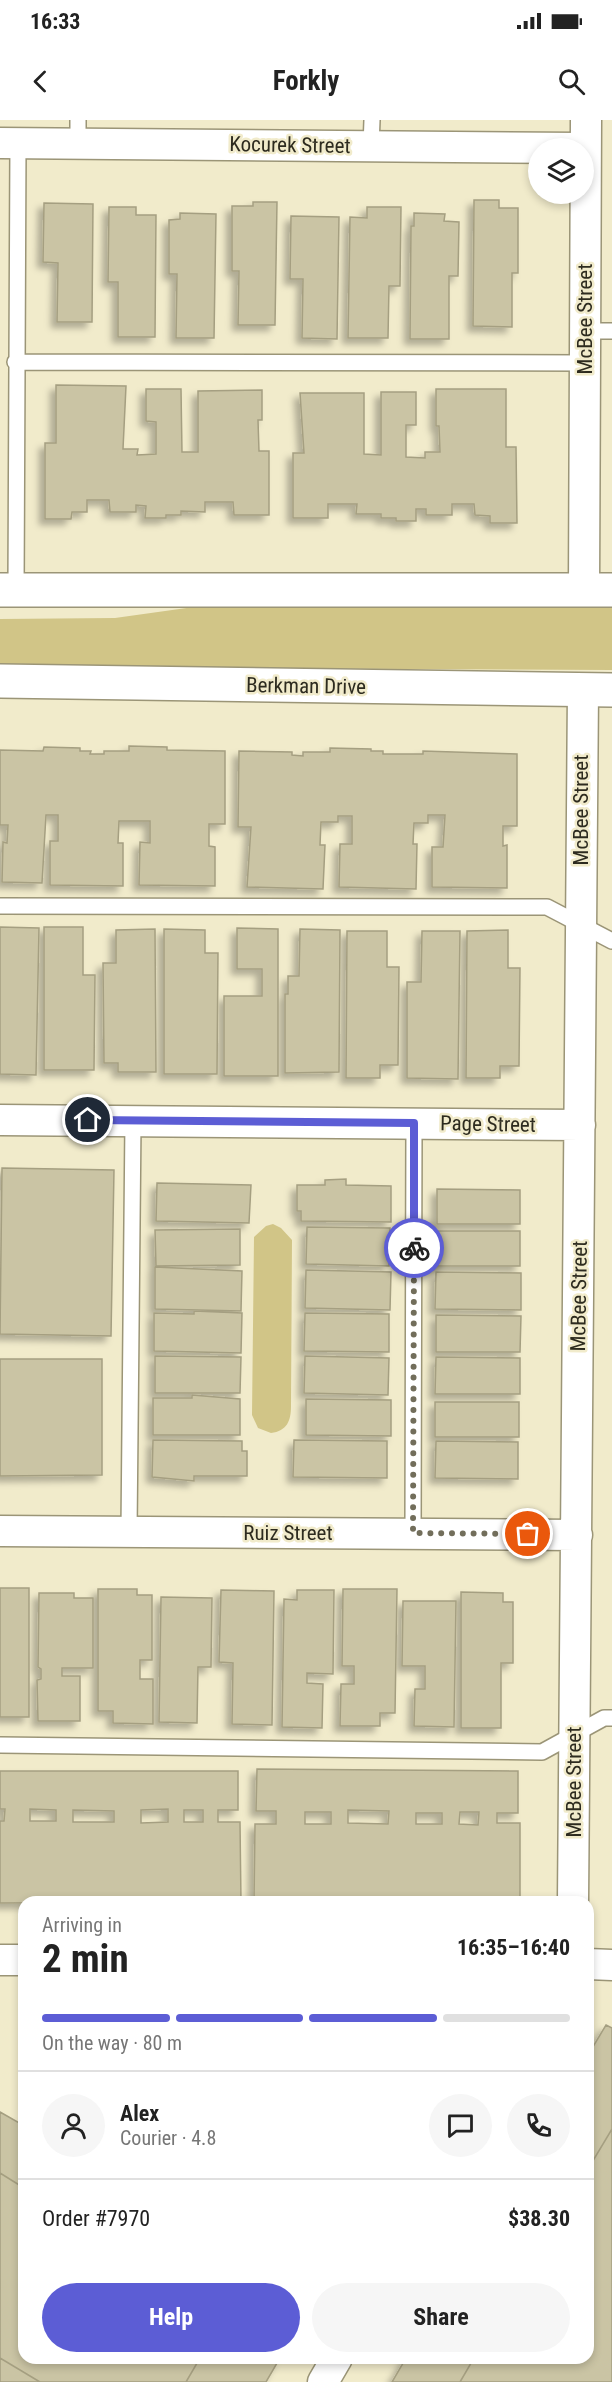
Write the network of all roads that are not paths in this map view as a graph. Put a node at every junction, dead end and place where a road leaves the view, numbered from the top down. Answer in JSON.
{"nodes":[{"id":1,"x":78,"y":132,"type":"edge"},
{"id":2,"x":371,"y":133,"type":"edge"},
{"id":3,"x":528,"y":139,"type":"edge"},
{"id":4,"x":9,"y":143,"type":"edge"},
{"id":5,"x":589,"y":204,"type":"edge"},
{"id":6,"x":599,"y":331,"type":"edge"},
{"id":7,"x":15,"y":362,"type":"junction"},
{"id":8,"x":585,"y":363,"type":"junction"},
{"id":9,"x":8,"y":590,"type":"edge"},
{"id":10,"x":598,"y":590,"type":"edge"},
{"id":11,"x":0,"y":681,"type":"edge"},
{"id":12,"x":597,"y":690,"type":"edge"},
{"id":13,"x":0,"y":906,"type":"edge"},
{"id":14,"x":581,"y":925,"type":"junction"},
{"id":15,"x":612,"y":941,"type":"edge"},
{"id":16,"x":0,"y":1120,"type":"edge"},
{"id":17,"x":133,"y":1121,"type":"junction"},
{"id":18,"x":414,"y":1123,"type":"junction"},
{"id":19,"x":580,"y":1125,"type":"junction"},
{"id":20,"x":0,"y":1531,"type":"edge"},
{"id":21,"x":129,"y":1531,"type":"junction"},
{"id":22,"x":413,"y":1533,"type":"junction"},
{"id":23,"x":577,"y":1535,"type":"junction"},
{"id":24,"x":612,"y":1718,"type":"edge"},
{"id":25,"x":574,"y":1734,"type":"junction"},
{"id":26,"x":0,"y":1745,"type":"edge"},
{"id":27,"x":573,"y":1896,"type":"edge"},
{"id":28,"x":0,"y":1960,"type":"edge"},
{"id":29,"x":18,"y":1960,"type":"edge"},
{"id":30,"x":594,"y":1964,"type":"edge"},
{"id":31,"x":612,"y":1965,"type":"edge"},
{"id":32,"x":334,"y":2364,"type":"edge"},
{"id":33,"x":323,"y":2382,"type":"edge"}],
"edges":[{"from":1,"to":2,"type":"street","name":"Kocurek Street"},
{"from":1,"to":4,"type":"street","name":"Kocurek Street"},
{"from":2,"to":3,"type":"street","name":"Kocurek Street"},
{"from":4,"to":7,"type":"lane"},
{"from":5,"to":6,"type":"street","name":"McBee Street"},
{"from":6,"to":8,"type":"street","name":"McBee Street"},
{"from":7,"to":8,"type":"lane"},
{"from":7,"to":9,"type":"lane"},
{"from":8,"to":10,"type":"street","name":"McBee Street"},
{"from":9,"to":10,"type":"street"},
{"from":11,"to":12,"type":"street","name":"Berkman Drive"},
{"from":12,"to":14,"type":"street","name":"McBee Street"},
{"from":13,"to":14,"type":"lane"},
{"from":14,"to":15,"type":"lane"},
{"from":14,"to":19,"type":"street","name":"McBee Street"},
{"from":16,"to":17,"type":"street","name":"Page Street"},
{"from":17,"to":18,"type":"street","name":"Page Street"},
{"from":17,"to":21,"type":"lane"},
{"from":18,"to":19,"type":"street","name":"Page Street"},
{"from":18,"to":22,"type":"lane"},
{"from":19,"to":23,"type":"street","name":"McBee Street"},
{"from":20,"to":21,"type":"street","name":"Ruiz Street"},
{"from":21,"to":22,"type":"street","name":"Ruiz Street"},
{"from":22,"to":23,"type":"street","name":"Ruiz Street"},
{"from":23,"to":25,"type":"street","name":"McBee Street"},
{"from":24,"to":25,"type":"lane"},
{"from":25,"to":26,"type":"lane"},
{"from":25,"to":27,"type":"street","name":"McBee Street"},
{"from":28,"to":29,"type":"street"},
{"from":30,"to":31,"type":"street"},
{"from":32,"to":33,"type":"street"}]}
